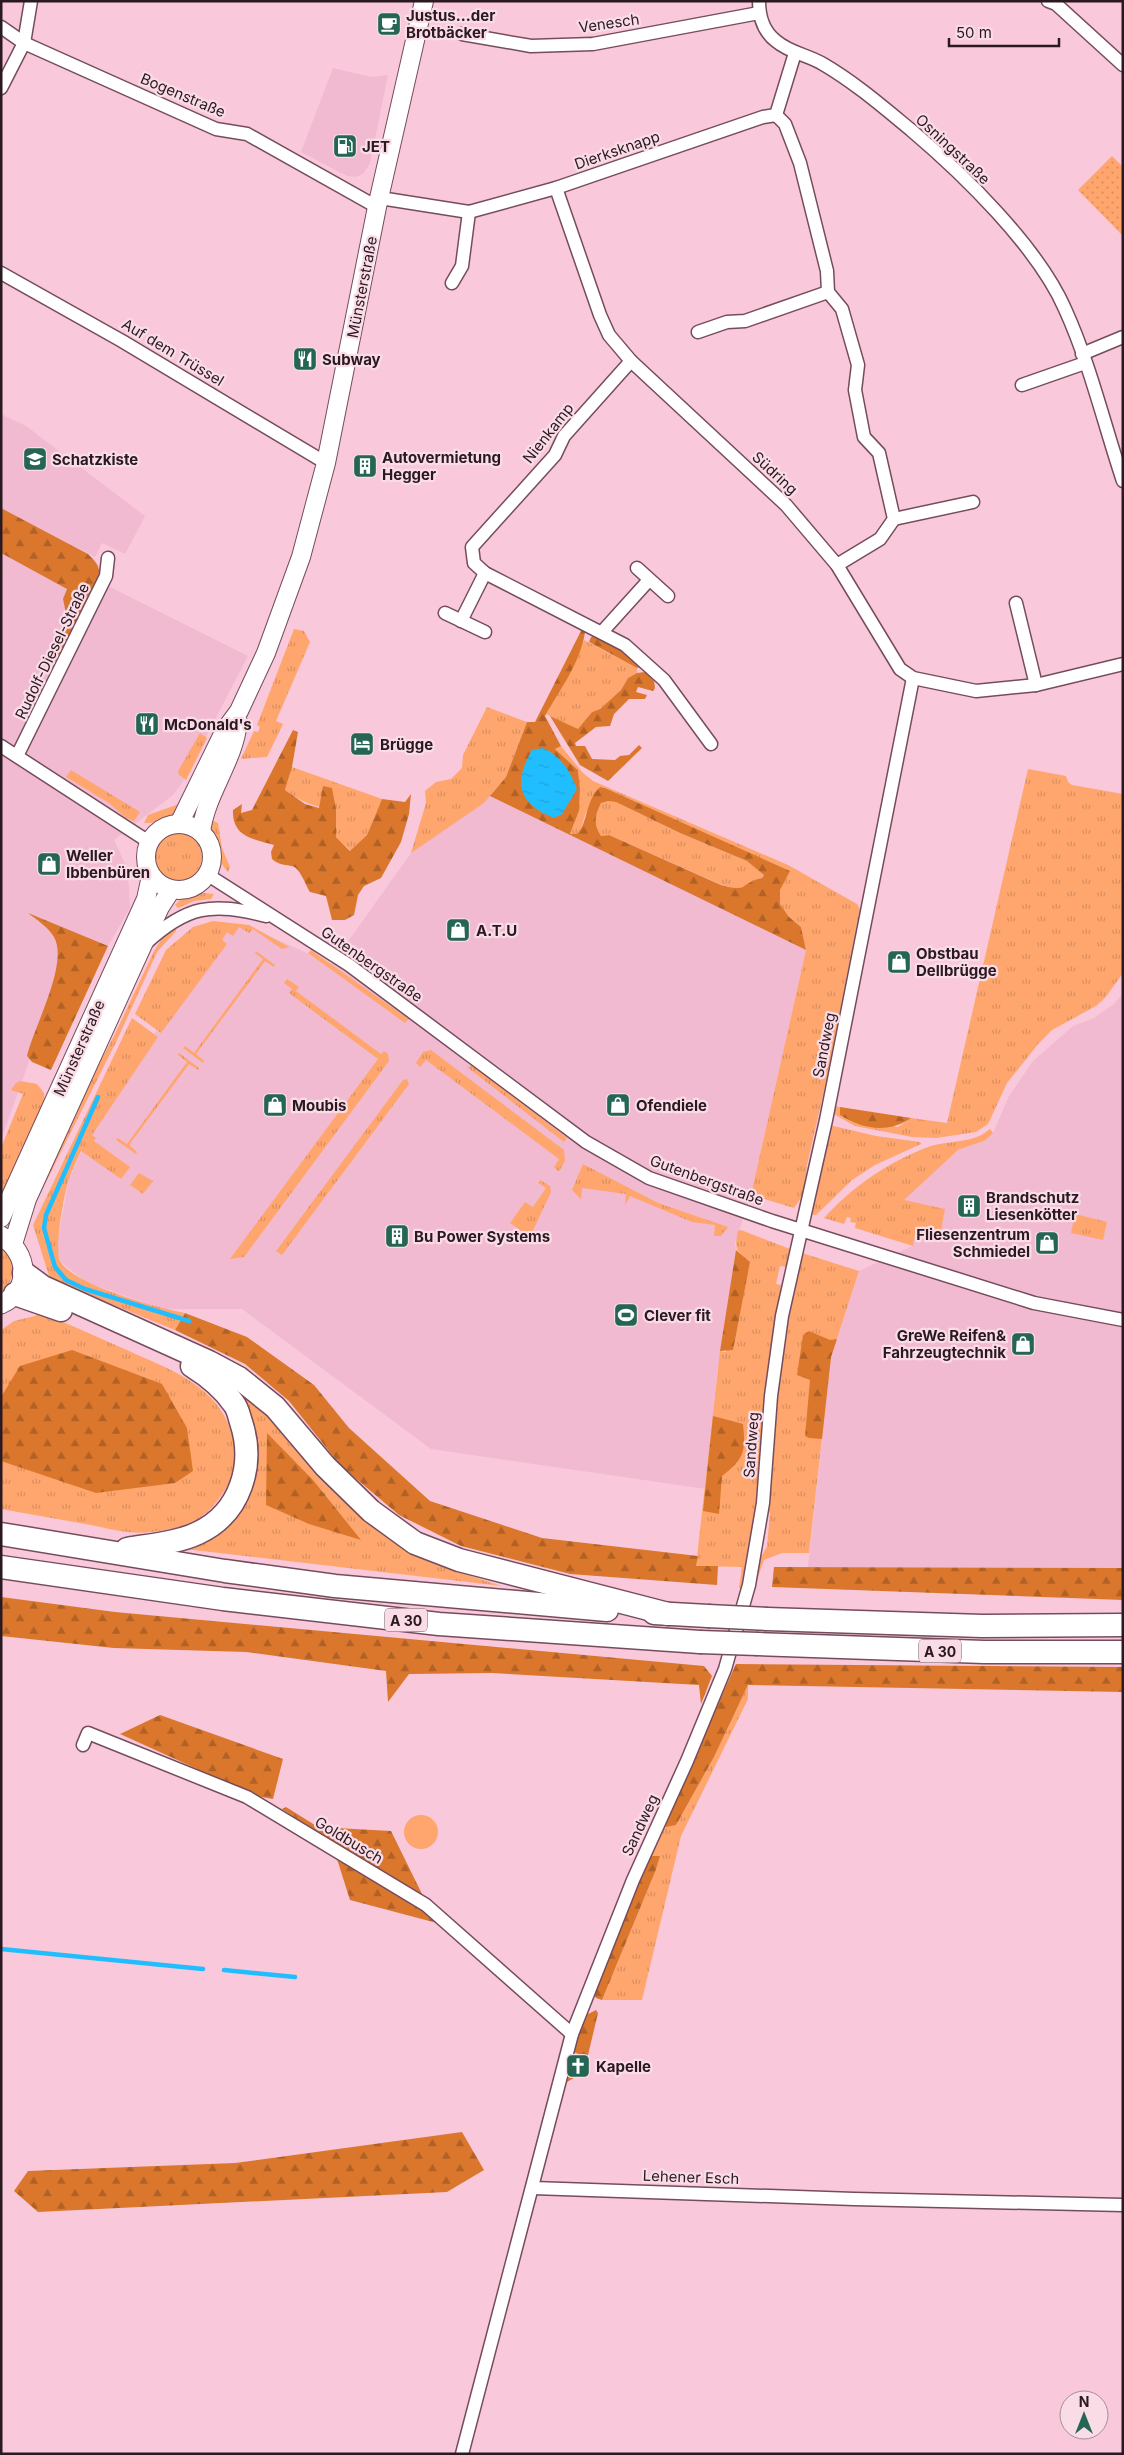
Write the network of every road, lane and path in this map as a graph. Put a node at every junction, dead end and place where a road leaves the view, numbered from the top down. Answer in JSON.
{"nodes":[{"id":1,"x":31,"y":1,"type":"edge"},
{"id":2,"x":424,"y":1,"type":"edge"},
{"id":3,"x":1055,"y":2,"type":"edge"},
{"id":4,"x":759,"y":7,"type":"edge"},
{"id":5,"x":1,"y":27,"type":"edge"},
{"id":6,"x":462,"y":34,"type":"dead end"},
{"id":7,"x":24,"y":43,"type":"junction"},
{"id":8,"x":795,"y":53,"type":"junction"},
{"id":9,"x":1123,"y":64,"type":"edge"},
{"id":10,"x":1,"y":88,"type":"edge"},
{"id":11,"x":776,"y":115,"type":"junction"},
{"id":12,"x":556,"y":188,"type":"junction"},
{"id":13,"x":379,"y":203,"type":"junction"},
{"id":14,"x":469,"y":212,"type":"junction"},
{"id":15,"x":1,"y":274,"type":"edge"},
{"id":16,"x":452,"y":283,"type":"dead end"},
{"id":17,"x":828,"y":292,"type":"junction"},
{"id":18,"x":698,"y":332,"type":"dead end"},
{"id":19,"x":1123,"y":337,"type":"edge"},
{"id":20,"x":1084,"y":358,"type":"junction"},
{"id":21,"x":631,"y":361,"type":"junction"},
{"id":22,"x":1022,"y":385,"type":"dead end"},
{"id":23,"x":326,"y":463,"type":"junction"},
{"id":24,"x":1123,"y":481,"type":"edge"},
{"id":25,"x":973,"y":502,"type":"dead end"},
{"id":26,"x":894,"y":519,"type":"junction"},
{"id":27,"x":108,"y":558,"type":"dead end"},
{"id":28,"x":837,"y":565,"type":"junction"},
{"id":29,"x":637,"y":568,"type":"dead end"},
{"id":30,"x":485,"y":573,"type":"junction"},
{"id":31,"x":649,"y":580,"type":"junction"},
{"id":32,"x":668,"y":596,"type":"dead end"},
{"id":33,"x":1016,"y":603,"type":"dead end"},
{"id":34,"x":445,"y":613,"type":"dead end"},
{"id":35,"x":461,"y":621,"type":"junction"},
{"id":36,"x":485,"y":632,"type":"dead end"},
{"id":37,"x":602,"y":632,"type":"junction"},
{"id":38,"x":1123,"y":664,"type":"edge"},
{"id":39,"x":913,"y":678,"type":"junction"},
{"id":40,"x":1036,"y":685,"type":"junction"},
{"id":41,"x":239,"y":711,"type":"junction"},
{"id":42,"x":710,"y":744,"type":"dead end"},
{"id":43,"x":1,"y":746,"type":"edge"},
{"id":44,"x":18,"y":756,"type":"junction"},
{"id":45,"x":179,"y":824,"type":"junction"},
{"id":46,"x":201,"y":832,"type":"junction"},
{"id":47,"x":149,"y":842,"type":"junction"},
{"id":48,"x":208,"y":875,"type":"junction"},
{"id":49,"x":151,"y":876,"type":"junction"},
{"id":50,"x":170,"y":890,"type":"junction"},
{"id":51,"x":278,"y":920,"type":"junction"},
{"id":52,"x":143,"y":946,"type":"junction"},
{"id":53,"x":1,"y":1218,"type":"edge"},
{"id":54,"x":800,"y":1230,"type":"junction"},
{"id":55,"x":7,"y":1240,"type":"edge"},
{"id":56,"x":24,"y":1273,"type":"junction"},
{"id":57,"x":8,"y":1299,"type":"edge"},
{"id":58,"x":1123,"y":1320,"type":"edge"},
{"id":59,"x":1,"y":1534,"type":"edge"},
{"id":60,"x":110,"y":1552,"type":"junction"},
{"id":61,"x":1,"y":1567,"type":"edge"},
{"id":62,"x":668,"y":1614,"type":"junction"},
{"id":63,"x":1123,"y":1625,"type":"edge"},
{"id":64,"x":1123,"y":1652,"type":"edge"},
{"id":65,"x":83,"y":1745,"type":"dead end"},
{"id":66,"x":572,"y":2034,"type":"junction"},
{"id":67,"x":533,"y":2188,"type":"junction"},
{"id":68,"x":1123,"y":2205,"type":"edge"},
{"id":69,"x":462,"y":2454,"type":"edge"}],
"edges":[{"from":1,"to":7,"type":"street"},
{"from":2,"to":13,"type":"main road","name":"Münsterstraße"},
{"from":3,"to":9,"type":"street"},
{"from":4,"to":6,"type":"street","name":"Venesch"},
{"from":4,"to":8,"type":"street","name":"Osningstraße"},
{"from":5,"to":7,"type":"street","name":"Bogenstraße"},
{"from":7,"to":10,"type":"street"},
{"from":7,"to":13,"type":"street","name":"Bogenstraße"},
{"from":8,"to":11,"type":"street"},
{"from":8,"to":20,"type":"street","name":"Osningstraße"},
{"from":11,"to":12,"type":"street","name":"Dierksknapp"},
{"from":11,"to":17,"type":"street"},
{"from":12,"to":14,"type":"street","name":"Dierksknapp"},
{"from":12,"to":21,"type":"street","name":"Südring"},
{"from":13,"to":14,"type":"street","name":"Dierksknapp"},
{"from":13,"to":23,"type":"main road","name":"Münsterstraße"},
{"from":14,"to":16,"type":"street"},
{"from":15,"to":23,"type":"street","name":"Auf dem Trüssel"},
{"from":17,"to":18,"type":"street"},
{"from":17,"to":26,"type":"street"},
{"from":19,"to":20,"type":"street"},
{"from":20,"to":22,"type":"street"},
{"from":20,"to":24,"type":"street","name":"Osningstraße"},
{"from":21,"to":28,"type":"street","name":"Südring"},
{"from":21,"to":30,"type":"street","name":"Nienkamp"},
{"from":23,"to":41,"type":"main road","name":"Münsterstraße"},
{"from":25,"to":26,"type":"street"},
{"from":26,"to":28,"type":"street"},
{"from":27,"to":44,"type":"street","name":"Rudolf-Diesel-Straße"},
{"from":28,"to":39,"type":"street","name":"Südring"},
{"from":29,"to":31,"type":"street"},
{"from":30,"to":35,"type":"street"},
{"from":30,"to":37,"type":"street"},
{"from":31,"to":32,"type":"street"},
{"from":31,"to":37,"type":"street"},
{"from":33,"to":40,"type":"street"},
{"from":34,"to":35,"type":"street"},
{"from":35,"to":36,"type":"street"},
{"from":37,"to":42,"type":"street"},
{"from":38,"to":40,"type":"street"},
{"from":39,"to":40,"type":"street"},
{"from":39,"to":54,"type":"street","name":"Sandweg"},
{"from":41,"to":45,"type":"main road","name":"Münsterstraße"},
{"from":41,"to":46,"type":"main road","name":"Münsterstraße"},
{"from":43,"to":44,"type":"street"},
{"from":44,"to":47,"type":"street"},
{"from":45,"to":46,"type":"main road"},
{"from":45,"to":47,"type":"main road"},
{"from":46,"to":48,"type":"main road"},
{"from":47,"to":49,"type":"main road","name":"Münsterstraße"},
{"from":48,"to":50,"type":"main road"},
{"from":48,"to":51,"type":"street","name":"Gutenbergstraße"},
{"from":49,"to":50,"type":"main road"},
{"from":49,"to":53,"type":"main road","name":"Münsterstraße"},
{"from":50,"to":52,"type":"main road","name":"Münsterstraße"},
{"from":51,"to":52,"type":"street","name":"Münsterstraße"},
{"from":51,"to":54,"type":"street","name":"Gutenbergstraße"},
{"from":52,"to":55,"type":"main road","name":"Münsterstraße"},
{"from":54,"to":58,"type":"street","name":"Gutenbergstraße"},
{"from":54,"to":66,"type":"street","name":"Sandweg"},
{"from":55,"to":56,"type":"main road"},
{"from":56,"to":57,"type":"main road"},
{"from":56,"to":62,"type":"highway"},
{"from":57,"to":60,"type":"highway"},
{"from":59,"to":60,"type":"highway","number":"A 30"},
{"from":60,"to":62,"type":"highway","number":"A 30"},
{"from":61,"to":64,"type":"highway","number":"A 30","bridge":true},
{"from":62,"to":63,"type":"highway","number":"A 30","bridge":true},
{"from":65,"to":66,"type":"street","name":"Goldbusch"},
{"from":66,"to":67,"type":"street","name":"Sandweg"},
{"from":67,"to":68,"type":"street","name":"Lehener Esch"},
{"from":67,"to":69,"type":"street"}]}
